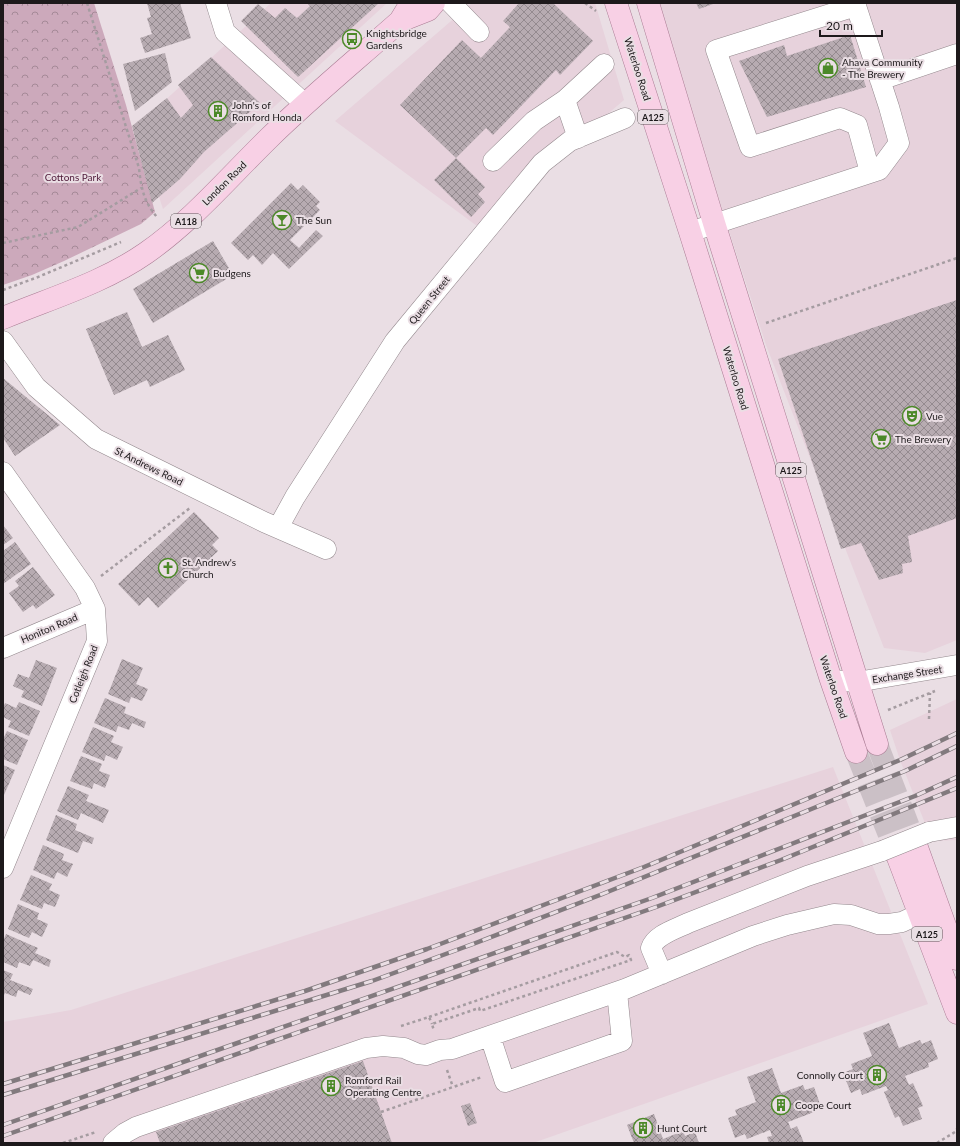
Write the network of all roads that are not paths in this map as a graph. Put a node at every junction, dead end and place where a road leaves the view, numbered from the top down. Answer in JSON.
{"nodes":[{"id":1,"x":216,"y":3,"type":"edge"},
{"id":2,"x":411,"y":3,"type":"edge"},
{"id":3,"x":434,"y":3,"type":"edge"},
{"id":4,"x":451,"y":3,"type":"edge"},
{"id":5,"x":616,"y":3,"type":"edge"},
{"id":6,"x":648,"y":3,"type":"edge"},
{"id":7,"x":855,"y":5,"type":"edge"},
{"id":8,"x":400,"y":21,"type":"junction"},
{"id":9,"x":479,"y":32,"type":"dead end"},
{"id":10,"x":957,"y":54,"type":"edge"},
{"id":11,"x":604,"y":64,"type":"dead end"},
{"id":12,"x":880,"y":80,"type":"junction"},
{"id":13,"x":565,"y":100,"type":"junction"},
{"id":14,"x":305,"y":104,"type":"junction"},
{"id":15,"x":625,"y":118,"type":"dead end"},
{"id":16,"x":578,"y":138,"type":"junction"},
{"id":17,"x":493,"y":161,"type":"dead end"},
{"id":18,"x":870,"y":172,"type":"junction"},
{"id":19,"x":714,"y":224,"type":"junction"},
{"id":20,"x":690,"y":232,"type":"junction"},
{"id":21,"x":3,"y":318,"type":"edge"},
{"id":22,"x":3,"y":341,"type":"edge"},
{"id":23,"x":3,"y":472,"type":"edge"},
{"id":24,"x":278,"y":528,"type":"junction"},
{"id":25,"x":326,"y":549,"type":"dead end"},
{"id":26,"x":95,"y":609,"type":"junction"},
{"id":27,"x":3,"y":648,"type":"edge"},
{"id":28,"x":957,"y":665,"type":"edge"},
{"id":29,"x":831,"y":680,"type":"junction"},
{"id":30,"x":857,"y":682,"type":"junction"},
{"id":31,"x":877,"y":744,"type":"tunnel mouth"},
{"id":32,"x":856,"y":752,"type":"tunnel mouth"},
{"id":33,"x":957,"y":827,"type":"edge"},
{"id":34,"x":906,"y":846,"type":"junction"},
{"id":35,"x":3,"y":868,"type":"edge"},
{"id":36,"x":919,"y":914,"type":"junction"},
{"id":37,"x":957,"y":959,"type":"edge"},
{"id":38,"x":662,"y":974,"type":"junction"},
{"id":39,"x":617,"y":992,"type":"junction"},
{"id":40,"x":957,"y":1012,"type":"edge"},
{"id":41,"x":490,"y":1036,"type":"junction"},
{"id":42,"x":113,"y":1143,"type":"edge"}],
"edges":[{"from":1,"to":14,"type":"street"},
{"from":2,"to":8,"type":"main road","name":"London Road","number":"A118"},
{"from":3,"to":8,"type":"main road","name":"London Road","number":"A118"},
{"from":4,"to":9,"type":"street"},
{"from":5,"to":20,"type":"main road","name":"Waterloo Road","number":"A125"},
{"from":6,"to":19,"type":"main road","number":"A125"},
{"from":7,"to":12,"type":"street"},
{"from":7,"to":18,"type":"street"},
{"from":8,"to":14,"type":"main road","name":"London Road","number":"A118"},
{"from":10,"to":12,"type":"street"},
{"from":11,"to":13,"type":"street"},
{"from":12,"to":18,"type":"street"},
{"from":13,"to":16,"type":"street"},
{"from":13,"to":17,"type":"street"},
{"from":14,"to":21,"type":"main road","name":"London Road","number":"A118"},
{"from":15,"to":16,"type":"street","name":"Queen Street"},
{"from":16,"to":24,"type":"street","name":"Queen Street"},
{"from":18,"to":19,"type":"street"},
{"from":19,"to":20,"type":"street"},
{"from":19,"to":30,"type":"main road","number":"A125"},
{"from":20,"to":29,"type":"main road","name":"Waterloo Road","number":"A125"},
{"from":22,"to":24,"type":"street","name":"St Andrews Road"},
{"from":23,"to":26,"type":"street","name":"Cotleigh Road"},
{"from":24,"to":25,"type":"street","name":"St Andrews Road"},
{"from":26,"to":27,"type":"street","name":"Honiton Road"},
{"from":26,"to":35,"type":"street","name":"Cotleigh Road"},
{"from":28,"to":30,"type":"street","name":"Exchange Street"},
{"from":29,"to":30,"type":"street","name":"Exchange Street"},
{"from":29,"to":32,"type":"main road","name":"Waterloo Road","number":"A125"},
{"from":30,"to":31,"type":"main road","number":"A125"},
{"from":33,"to":34,"type":"street"},
{"from":34,"to":36,"type":"main road","number":"A125"},
{"from":34,"to":37,"type":"main road","number":"A125"},
{"from":34,"to":38,"type":"street"},
{"from":36,"to":38,"type":"street"},
{"from":36,"to":40,"type":"main road","number":"A125"},
{"from":38,"to":39,"type":"street"},
{"from":39,"to":41,"type":"street"},
{"from":39,"to":41,"type":"street"},
{"from":41,"to":42,"type":"street"}]}
